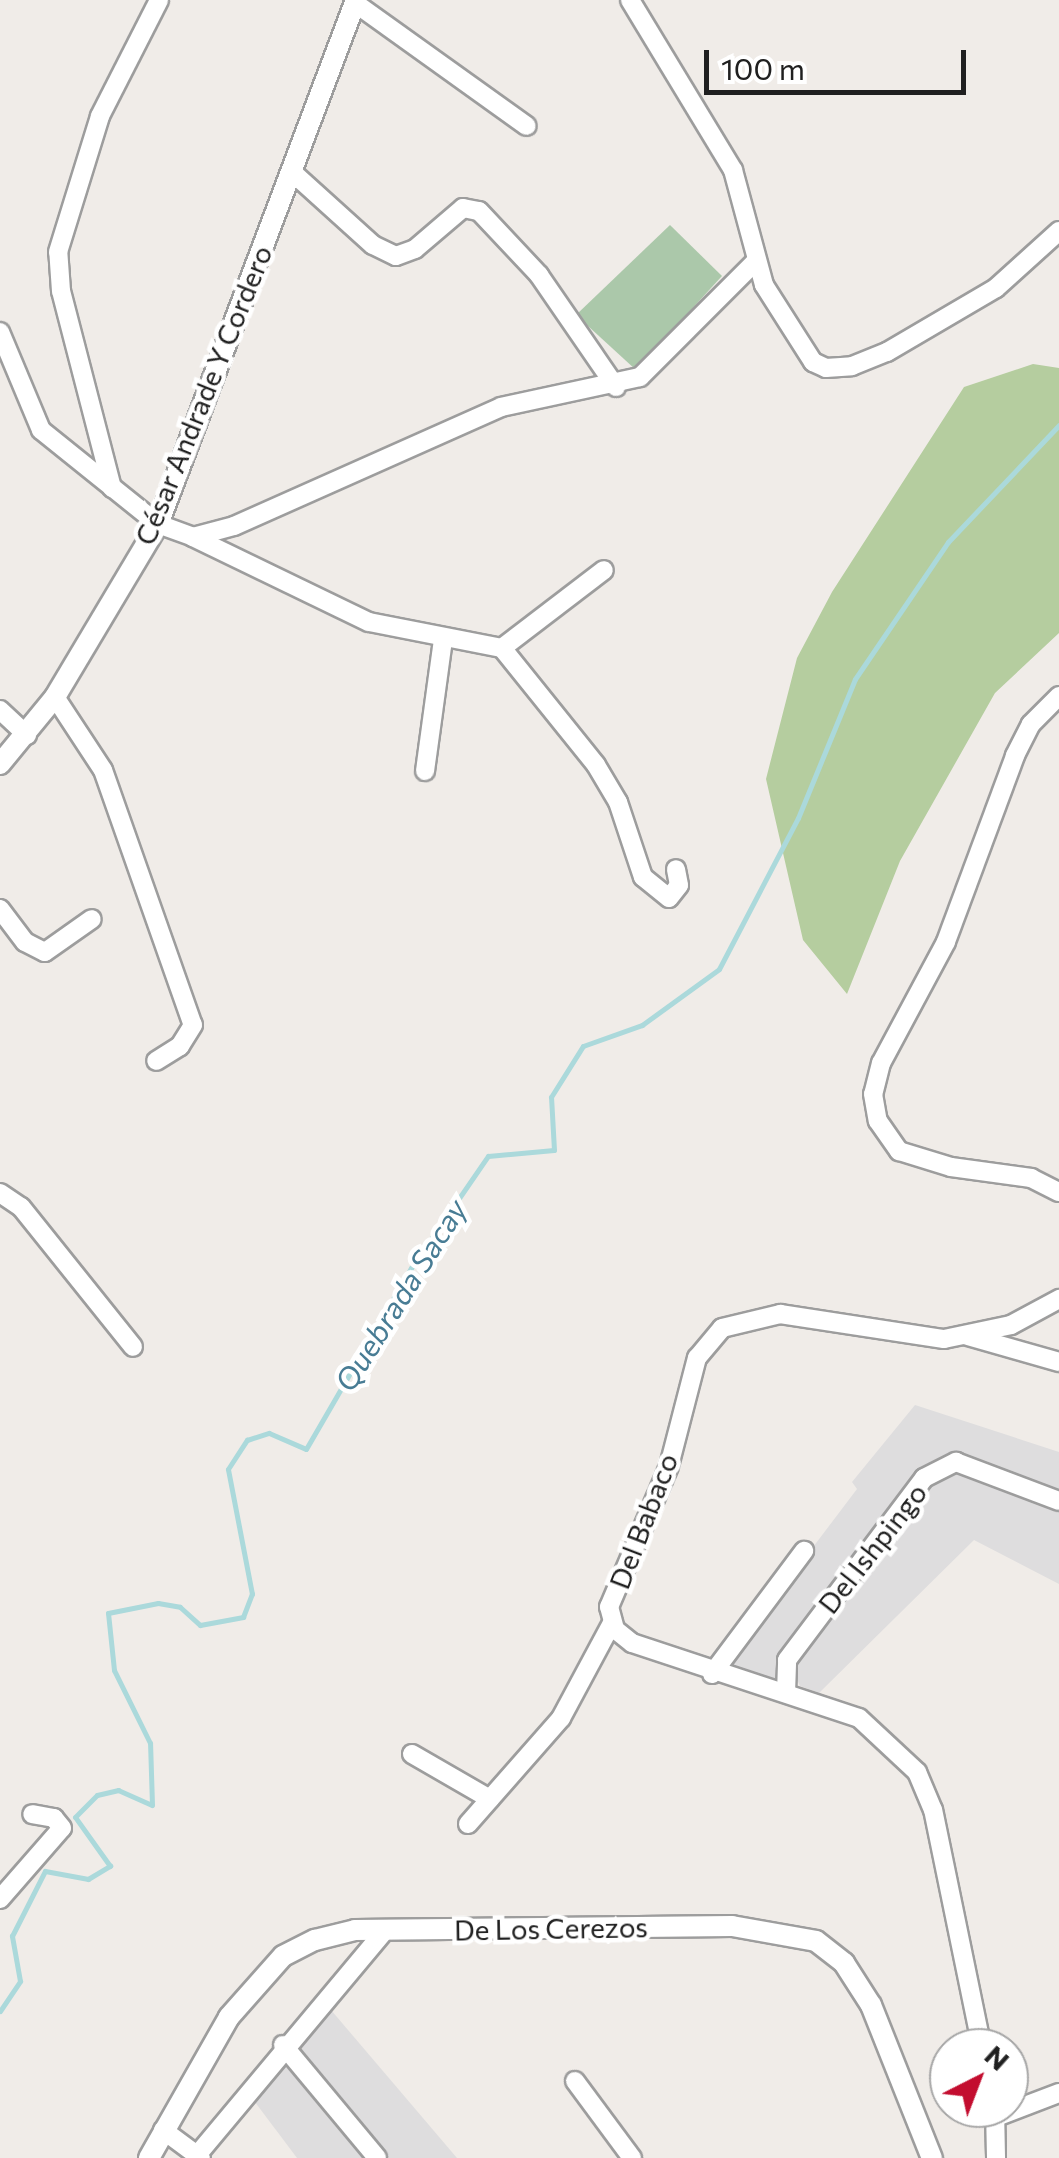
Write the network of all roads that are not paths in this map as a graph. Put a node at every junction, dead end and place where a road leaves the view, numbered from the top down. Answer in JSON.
{"nodes":[{"id":1,"x":159,"y":0,"type":"edge"},
{"id":2,"x":630,"y":0,"type":"edge"},
{"id":3,"x":356,"y":2,"type":"edge"},
{"id":4,"x":527,"y":126,"type":"dead end"},
{"id":5,"x":291,"y":171,"type":"junction"},
{"id":6,"x":1059,"y":231,"type":"edge"},
{"id":7,"x":756,"y":261,"type":"junction"},
{"id":8,"x":0,"y":332,"type":"edge"},
{"id":9,"x":616,"y":386,"type":"junction"},
{"id":10,"x":112,"y":488,"type":"junction"},
{"id":11,"x":158,"y":524,"type":"junction"},
{"id":12,"x":193,"y":538,"type":"junction"},
{"id":13,"x":604,"y":570,"type":"dead end"},
{"id":14,"x":442,"y":640,"type":"junction"},
{"id":15,"x":502,"y":648,"type":"junction"},
{"id":16,"x":55,"y":696,"type":"junction"},
{"id":17,"x":1059,"y":696,"type":"edge"},
{"id":18,"x":0,"y":710,"type":"edge"},
{"id":19,"x":27,"y":735,"type":"junction"},
{"id":20,"x":0,"y":764,"type":"edge"},
{"id":21,"x":424,"y":771,"type":"dead end"},
{"id":22,"x":676,"y":870,"type":"dead end"},
{"id":23,"x":0,"y":909,"type":"edge"},
{"id":24,"x":92,"y":919,"type":"dead end"},
{"id":25,"x":156,"y":1061,"type":"dead end"},
{"id":26,"x":1059,"y":1192,"type":"edge"},
{"id":27,"x":0,"y":1193,"type":"edge"},
{"id":28,"x":1059,"y":1299,"type":"edge"},
{"id":29,"x":968,"y":1336,"type":"junction"},
{"id":30,"x":133,"y":1347,"type":"dead end"},
{"id":31,"x":1059,"y":1362,"type":"edge"},
{"id":32,"x":1059,"y":1502,"type":"edge"},
{"id":33,"x":804,"y":1552,"type":"dead end"},
{"id":34,"x":612,"y":1623,"type":"junction"},
{"id":35,"x":712,"y":1674,"type":"junction"},
{"id":36,"x":786,"y":1693,"type":"junction"},
{"id":37,"x":412,"y":1754,"type":"dead end"},
{"id":38,"x":490,"y":1798,"type":"junction"},
{"id":39,"x":32,"y":1814,"type":"dead end"},
{"id":40,"x":468,"y":1824,"type":"dead end"},
{"id":41,"x":0,"y":1900,"type":"edge"},
{"id":42,"x":384,"y":1930,"type":"junction"},
{"id":43,"x":978,"y":2028,"type":"edge"},
{"id":44,"x":283,"y":2044,"type":"junction"},
{"id":45,"x":575,"y":2081,"type":"dead end"},
{"id":46,"x":1059,"y":2093,"type":"edge"},
{"id":47,"x":1029,"y":2102,"type":"edge"},
{"id":48,"x":995,"y":2128,"type":"edge"},
{"id":49,"x":163,"y":2130,"type":"junction"},
{"id":50,"x":200,"y":2156,"type":"edge"},
{"id":51,"x":149,"y":2158,"type":"edge"},
{"id":52,"x":377,"y":2158,"type":"edge"},
{"id":53,"x":632,"y":2158,"type":"edge"},
{"id":54,"x":932,"y":2158,"type":"edge"},
{"id":55,"x":996,"y":2158,"type":"edge"}],
"edges":[{"from":1,"to":10,"type":"street"},
{"from":2,"to":7,"type":"street"},
{"from":3,"to":4,"type":"street"},
{"from":3,"to":5,"type":"street","name":"César Andrade Y Cordero"},
{"from":5,"to":9,"type":"street"},
{"from":5,"to":11,"type":"street","name":"César Andrade Y Cordero"},
{"from":6,"to":7,"type":"street"},
{"from":7,"to":9,"type":"street"},
{"from":8,"to":10,"type":"street"},
{"from":9,"to":12,"type":"street"},
{"from":10,"to":11,"type":"street"},
{"from":11,"to":12,"type":"street"},
{"from":11,"to":16,"type":"street","name":"César Andrade Y Cordero"},
{"from":12,"to":14,"type":"street"},
{"from":13,"to":15,"type":"street"},
{"from":14,"to":15,"type":"street"},
{"from":14,"to":21,"type":"street"},
{"from":15,"to":22,"type":"street"},
{"from":16,"to":19,"type":"street","name":"César Andrade Y Cordero"},
{"from":16,"to":25,"type":"street"},
{"from":17,"to":26,"type":"street"},
{"from":18,"to":19,"type":"street"},
{"from":19,"to":20,"type":"street","name":"César Andrade Y Cordero"},
{"from":23,"to":24,"type":"street"},
{"from":27,"to":30,"type":"street"},
{"from":28,"to":29,"type":"street","name":"Del Babaco"},
{"from":29,"to":31,"type":"street"},
{"from":29,"to":34,"type":"street","name":"Del Babaco"},
{"from":32,"to":36,"type":"street","name":"Del Ishpingo"},
{"from":33,"to":35,"type":"street"},
{"from":34,"to":35,"type":"street","name":"Del Babaco"},
{"from":34,"to":38,"type":"street"},
{"from":35,"to":36,"type":"street","name":"Del Babaco"},
{"from":36,"to":43,"type":"street","name":"Del Babaco"},
{"from":37,"to":38,"type":"street"},
{"from":38,"to":40,"type":"street"},
{"from":39,"to":41,"type":"street"},
{"from":42,"to":44,"type":"street"},
{"from":42,"to":49,"type":"street","name":"De Los Cerezos"},
{"from":42,"to":54,"type":"street","name":"De Los Cerezos"},
{"from":44,"to":50,"type":"street"},
{"from":44,"to":52,"type":"street"},
{"from":45,"to":53,"type":"street"},
{"from":46,"to":47,"type":"street"},
{"from":48,"to":55,"type":"street"},
{"from":49,"to":50,"type":"street"},
{"from":49,"to":51,"type":"street","name":"De Los Cerezos"}]}
